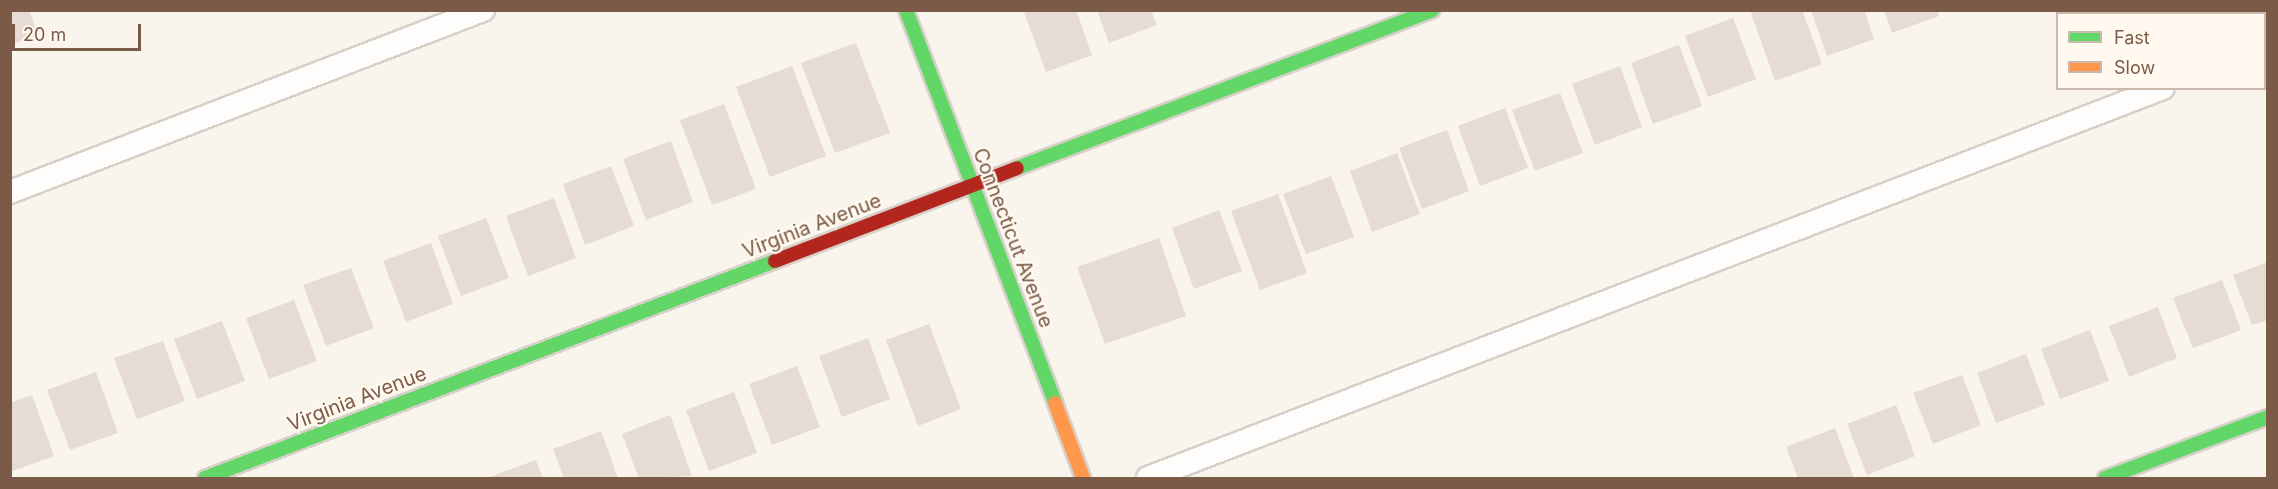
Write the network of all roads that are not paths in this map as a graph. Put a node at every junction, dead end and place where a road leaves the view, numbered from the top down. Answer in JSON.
{"nodes":[{"id":1,"x":483,"y":10,"type":"edge"},
{"id":2,"x":906,"y":10,"type":"edge"},
{"id":3,"x":1432,"y":10,"type":"edge"},
{"id":4,"x":2158,"y":90,"type":"edge"},
{"id":5,"x":973,"y":186,"type":"junction"},
{"id":6,"x":10,"y":192,"type":"edge"},
{"id":7,"x":2267,"y":420,"type":"edge"},
{"id":8,"x":205,"y":478,"type":"edge"},
{"id":9,"x":1083,"y":478,"type":"edge"},
{"id":10,"x":1148,"y":478,"type":"edge"},
{"id":11,"x":2105,"y":478,"type":"edge"}],
"edges":[{"from":1,"to":6,"type":"lane"},
{"from":2,"to":5,"type":"street","name":"Connecticut Avenue"},
{"from":3,"to":5,"type":"street","name":"Virginia Avenue"},
{"from":4,"to":10,"type":"lane"},
{"from":5,"to":8,"type":"street","name":"Virginia Avenue"},
{"from":5,"to":9,"type":"street","name":"Connecticut Avenue"},
{"from":7,"to":11,"type":"street"}]}
